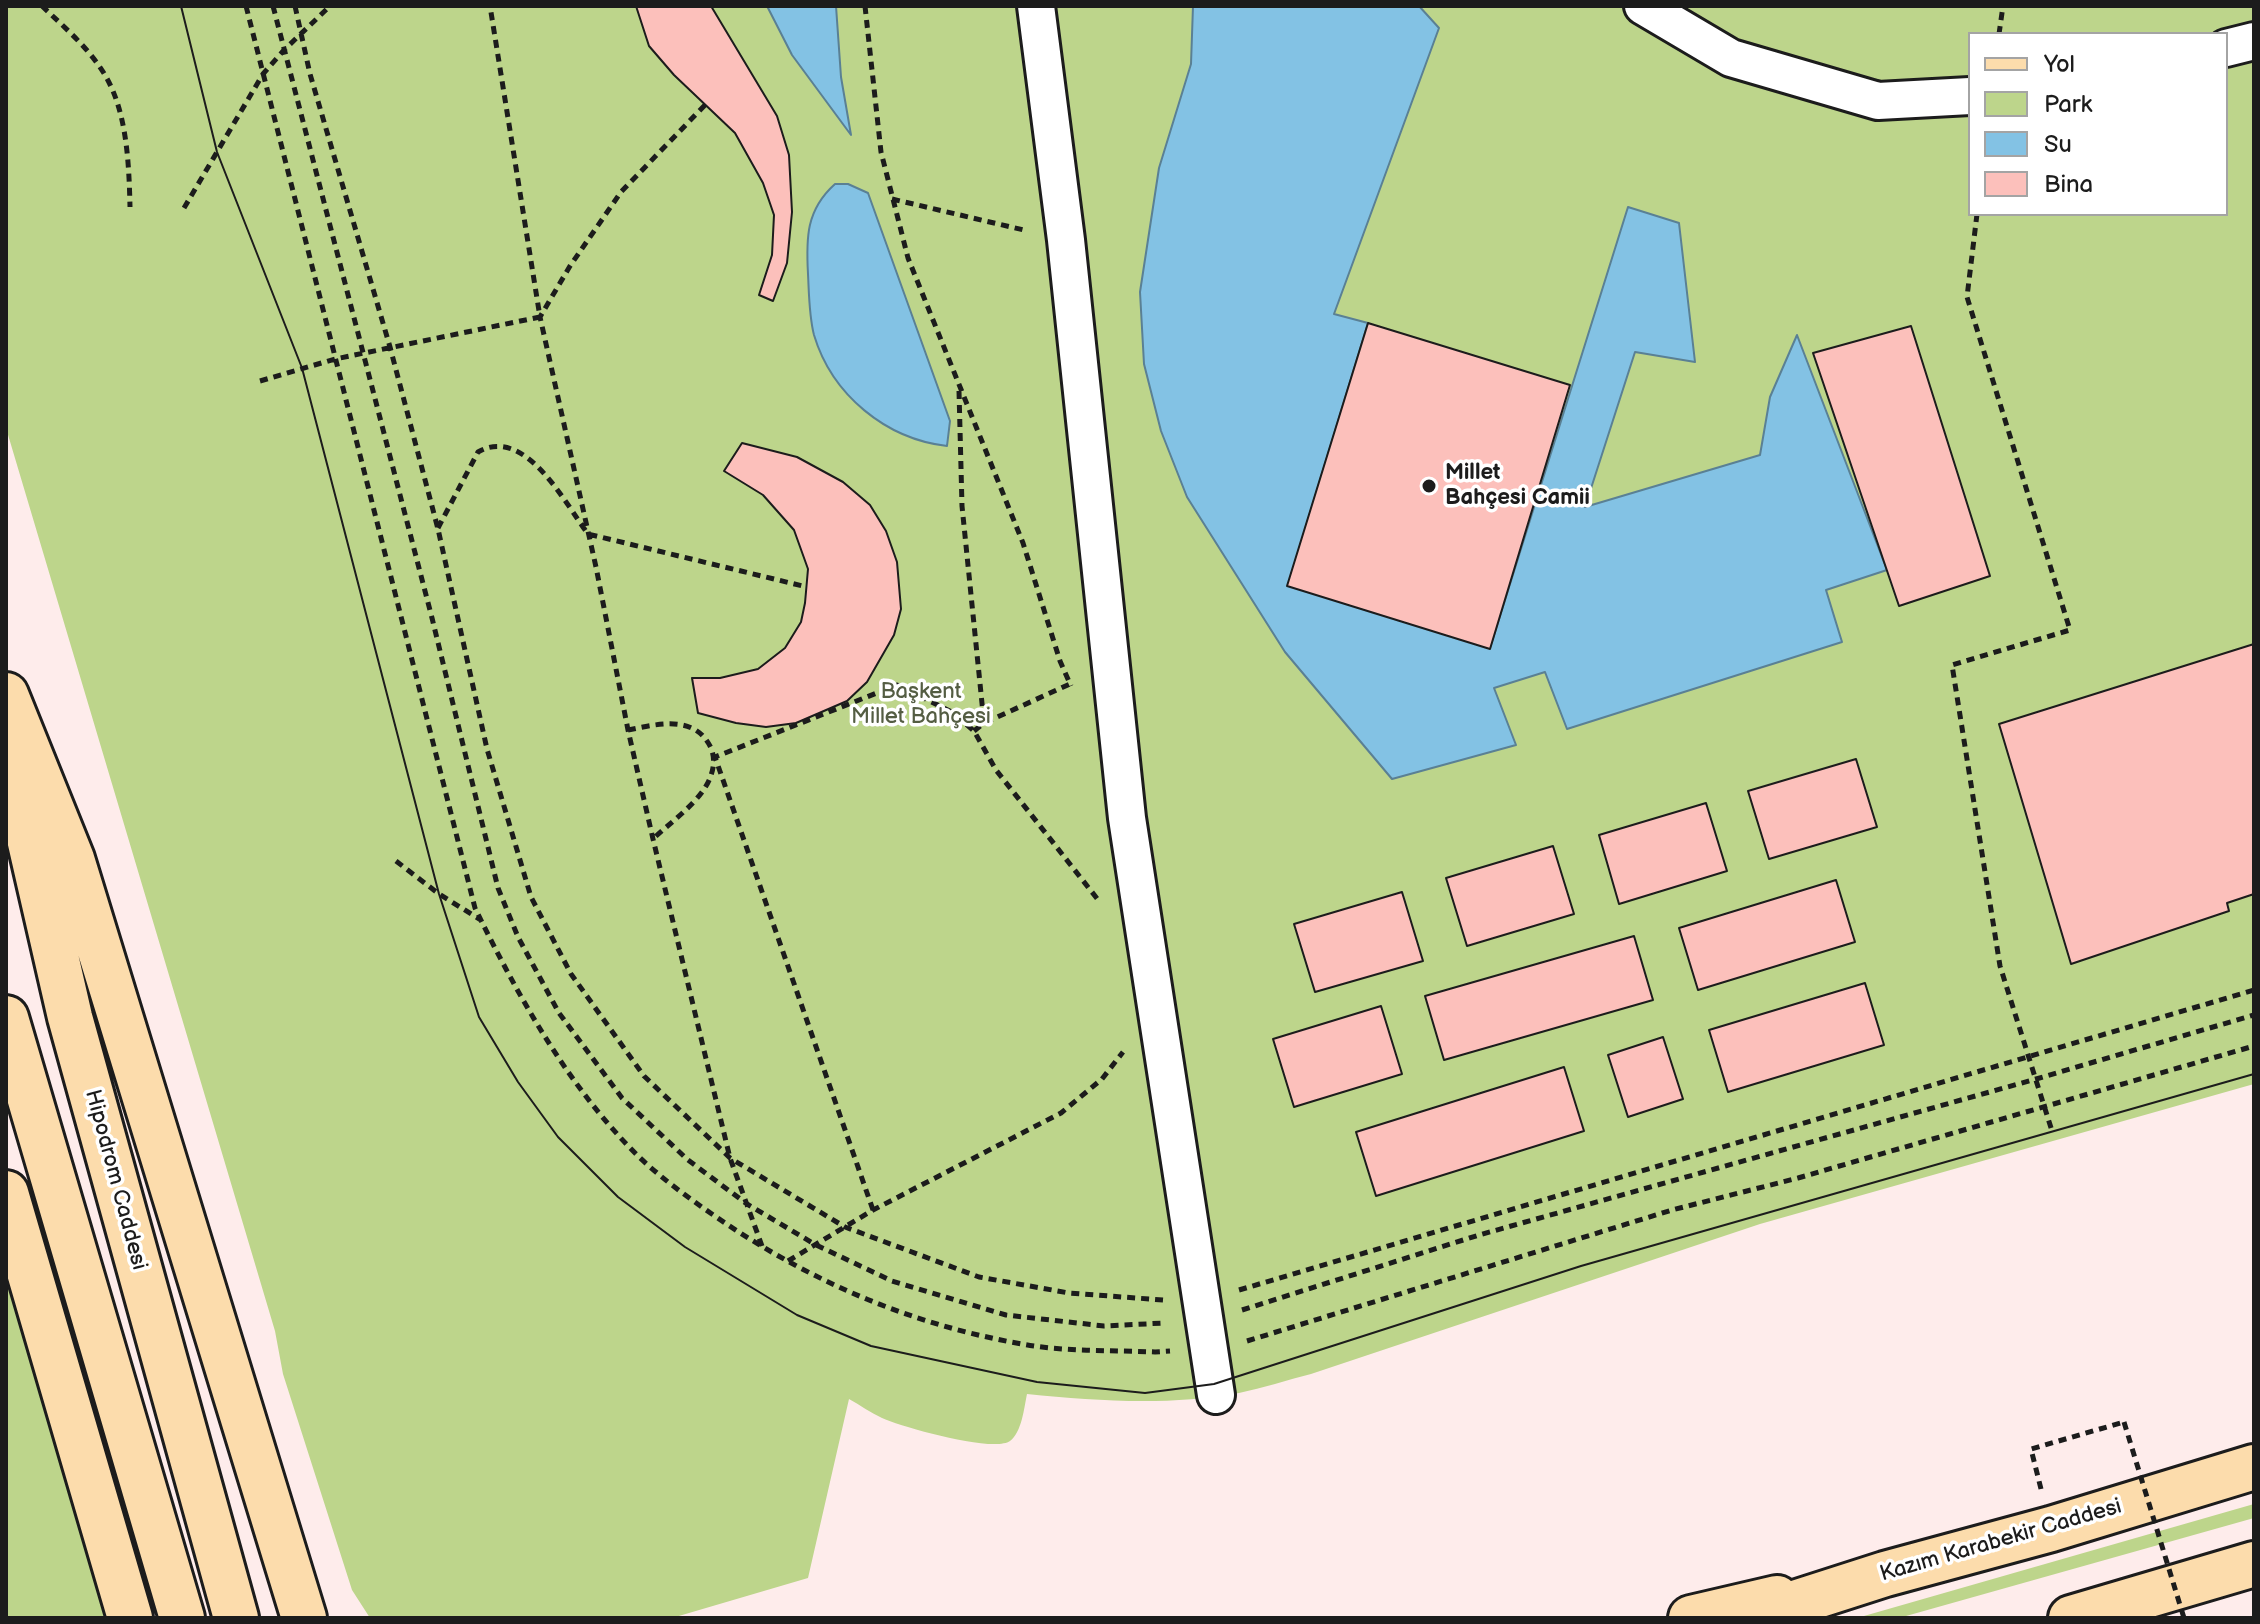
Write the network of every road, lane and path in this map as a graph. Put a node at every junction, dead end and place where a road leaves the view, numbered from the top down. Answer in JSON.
{"nodes":[{"id":1,"x":42,"y":6,"type":"edge"},
{"id":2,"x":246,"y":6,"type":"edge"},
{"id":3,"x":273,"y":6,"type":"edge"},
{"id":4,"x":295,"y":6,"type":"edge"},
{"id":5,"x":330,"y":6,"type":"edge"},
{"id":6,"x":490,"y":6,"type":"edge"},
{"id":7,"x":865,"y":6,"type":"edge"},
{"id":8,"x":1036,"y":6,"type":"edge"},
{"id":9,"x":1643,"y":6,"type":"edge"},
{"id":10,"x":2003,"y":6,"type":"edge"},
{"id":11,"x":301,"y":32,"type":"junction"},
{"id":12,"x":1999,"y":32,"type":"edge"},
{"id":13,"x":2254,"y":41,"type":"edge"},
{"id":14,"x":2228,"y":48,"type":"edge"},
{"id":15,"x":284,"y":50,"type":"junction"},
{"id":16,"x":263,"y":74,"type":"junction"},
{"id":17,"x":1968,"y":96,"type":"edge"},
{"id":18,"x":705,"y":105,"type":"dead end"},
{"id":19,"x":892,"y":199,"type":"junction"},
{"id":20,"x":130,"y":207,"type":"dead end"},
{"id":21,"x":184,"y":208,"type":"dead end"},
{"id":22,"x":1977,"y":216,"type":"edge"},
{"id":23,"x":1066,"y":240,"type":"junction"},
{"id":24,"x":540,"y":317,"type":"junction"},
{"id":25,"x":390,"y":347,"type":"junction"},
{"id":26,"x":362,"y":353,"type":"junction"},
{"id":27,"x":335,"y":359,"type":"junction"},
{"id":28,"x":260,"y":381,"type":"dead end"},
{"id":29,"x":959,"y":386,"type":"junction"},
{"id":30,"x":438,"y":529,"type":"junction"},
{"id":31,"x":588,"y":534,"type":"junction"},
{"id":32,"x":807,"y":587,"type":"dead end"},
{"id":33,"x":1070,"y":684,"type":"junction"},
{"id":34,"x":6,"y":695,"type":"edge"},
{"id":35,"x":1076,"y":697,"type":"dead end"},
{"id":36,"x":984,"y":723,"type":"junction"},
{"id":37,"x":628,"y":730,"type":"junction"},
{"id":38,"x":974,"y":731,"type":"junction"},
{"id":39,"x":6,"y":739,"type":"edge"},
{"id":40,"x":715,"y":757,"type":"junction"},
{"id":41,"x":653,"y":839,"type":"junction"},
{"id":42,"x":396,"y":861,"type":"dead end"},
{"id":43,"x":1107,"y":911,"type":"dead end"},
{"id":44,"x":481,"y":920,"type":"junction"},
{"id":45,"x":2254,"y":990,"type":"edge"},
{"id":46,"x":2254,"y":1015,"type":"edge"},
{"id":47,"x":10,"y":1031,"type":"edge"},
{"id":48,"x":1130,"y":1042,"type":"dead end"},
{"id":49,"x":2254,"y":1046,"type":"edge"},
{"id":50,"x":2027,"y":1055,"type":"junction"},
{"id":51,"x":2036,"y":1079,"type":"junction"},
{"id":52,"x":2044,"y":1106,"type":"junction"},
{"id":53,"x":2052,"y":1131,"type":"dead end"},
{"id":54,"x":730,"y":1158,"type":"junction"},
{"id":55,"x":6,"y":1193,"type":"edge"},
{"id":56,"x":747,"y":1204,"type":"junction"},
{"id":57,"x":873,"y":1210,"type":"junction"},
{"id":58,"x":845,"y":1227,"type":"junction"},
{"id":59,"x":816,"y":1245,"type":"junction"},
{"id":60,"x":763,"y":1248,"type":"junction"},
{"id":61,"x":788,"y":1261,"type":"junction"},
{"id":62,"x":1204,"y":1319,"type":"junction"},
{"id":63,"x":1216,"y":1395,"type":"dead end"},
{"id":64,"x":2031,"y":1449,"type":"dead end"},
{"id":65,"x":2254,"y":1467,"type":"edge"},
{"id":66,"x":2254,"y":1564,"type":"edge"},
{"id":67,"x":1885,"y":1574,"type":"junction"},
{"id":68,"x":130,"y":1618,"type":"edge"},
{"id":69,"x":182,"y":1618,"type":"edge"},
{"id":70,"x":236,"y":1618,"type":"edge"},
{"id":71,"x":304,"y":1618,"type":"edge"},
{"id":72,"x":1691,"y":1618,"type":"edge"},
{"id":73,"x":1748,"y":1618,"type":"edge"},
{"id":74,"x":2071,"y":1618,"type":"edge"},
{"id":75,"x":2184,"y":1618,"type":"edge"}],
"edges":[{"from":1,"to":20,"type":"path"},
{"from":2,"to":16,"type":"path"},
{"from":3,"to":15,"type":"path"},
{"from":4,"to":11,"type":"path"},
{"from":5,"to":11,"type":"path"},
{"from":6,"to":24,"type":"path"},
{"from":7,"to":19,"type":"path"},
{"from":8,"to":23,"type":"street"},
{"from":9,"to":17,"type":"street"},
{"from":10,"to":12,"type":"path"},
{"from":11,"to":15,"type":"path"},
{"from":11,"to":25,"type":"path"},
{"from":13,"to":14,"type":"street"},
{"from":15,"to":16,"type":"path"},
{"from":15,"to":26,"type":"path"},
{"from":16,"to":21,"type":"path"},
{"from":16,"to":27,"type":"path"},
{"from":18,"to":24,"type":"path"},
{"from":19,"to":23,"type":"path"},
{"from":19,"to":29,"type":"path"},
{"from":22,"to":50,"type":"path"},
{"from":23,"to":62,"type":"street"},
{"from":24,"to":25,"type":"path"},
{"from":24,"to":31,"type":"path"},
{"from":25,"to":26,"type":"path"},
{"from":25,"to":30,"type":"path"},
{"from":26,"to":27,"type":"path"},
{"from":26,"to":56,"type":"path"},
{"from":27,"to":28,"type":"path"},
{"from":27,"to":44,"type":"path"},
{"from":29,"to":33,"type":"path"},
{"from":29,"to":36,"type":"path"},
{"from":30,"to":31,"type":"path"},
{"from":30,"to":54,"type":"path"},
{"from":31,"to":32,"type":"path"},
{"from":31,"to":37,"type":"path"},
{"from":33,"to":35,"type":"path"},
{"from":33,"to":36,"type":"path"},
{"from":34,"to":71,"type":"main road"},
{"from":36,"to":38,"type":"path"},
{"from":37,"to":40,"type":"path"},
{"from":37,"to":41,"type":"path"},
{"from":38,"to":40,"type":"path"},
{"from":38,"to":43,"type":"path"},
{"from":39,"to":70,"type":"main road","name":"Hipodrom Caddesi"},
{"from":40,"to":41,"type":"path"},
{"from":40,"to":57,"type":"path"},
{"from":41,"to":54,"type":"path"},
{"from":42,"to":44,"type":"path"},
{"from":44,"to":60,"type":"path"},
{"from":45,"to":50,"type":"path"},
{"from":46,"to":51,"type":"path"},
{"from":47,"to":69,"type":"main road"},
{"from":48,"to":57,"type":"path"},
{"from":49,"to":52,"type":"path"},
{"from":50,"to":51,"type":"path"},
{"from":50,"to":62,"type":"path"},
{"from":51,"to":52,"type":"path"},
{"from":51,"to":62,"type":"path"},
{"from":52,"to":53,"type":"path"},
{"from":52,"to":62,"type":"path"},
{"from":54,"to":56,"type":"path"},
{"from":54,"to":58,"type":"path"},
{"from":55,"to":68,"type":"main road"},
{"from":56,"to":59,"type":"path"},
{"from":56,"to":60,"type":"path"},
{"from":57,"to":58,"type":"path"},
{"from":58,"to":59,"type":"path"},
{"from":58,"to":62,"type":"path"},
{"from":59,"to":61,"type":"path"},
{"from":59,"to":62,"type":"path"},
{"from":60,"to":61,"type":"path"},
{"from":61,"to":62,"type":"path"},
{"from":62,"to":63,"type":"street"},
{"from":64,"to":75,"type":"path","bridge":true},
{"from":65,"to":67,"type":"main road","name":"Kazım Karabekir Caddesi"},
{"from":66,"to":74,"type":"main road"},
{"from":67,"to":72,"type":"main road"},
{"from":67,"to":73,"type":"main road","name":"Kazım Karabekir Caddesi"}]}
